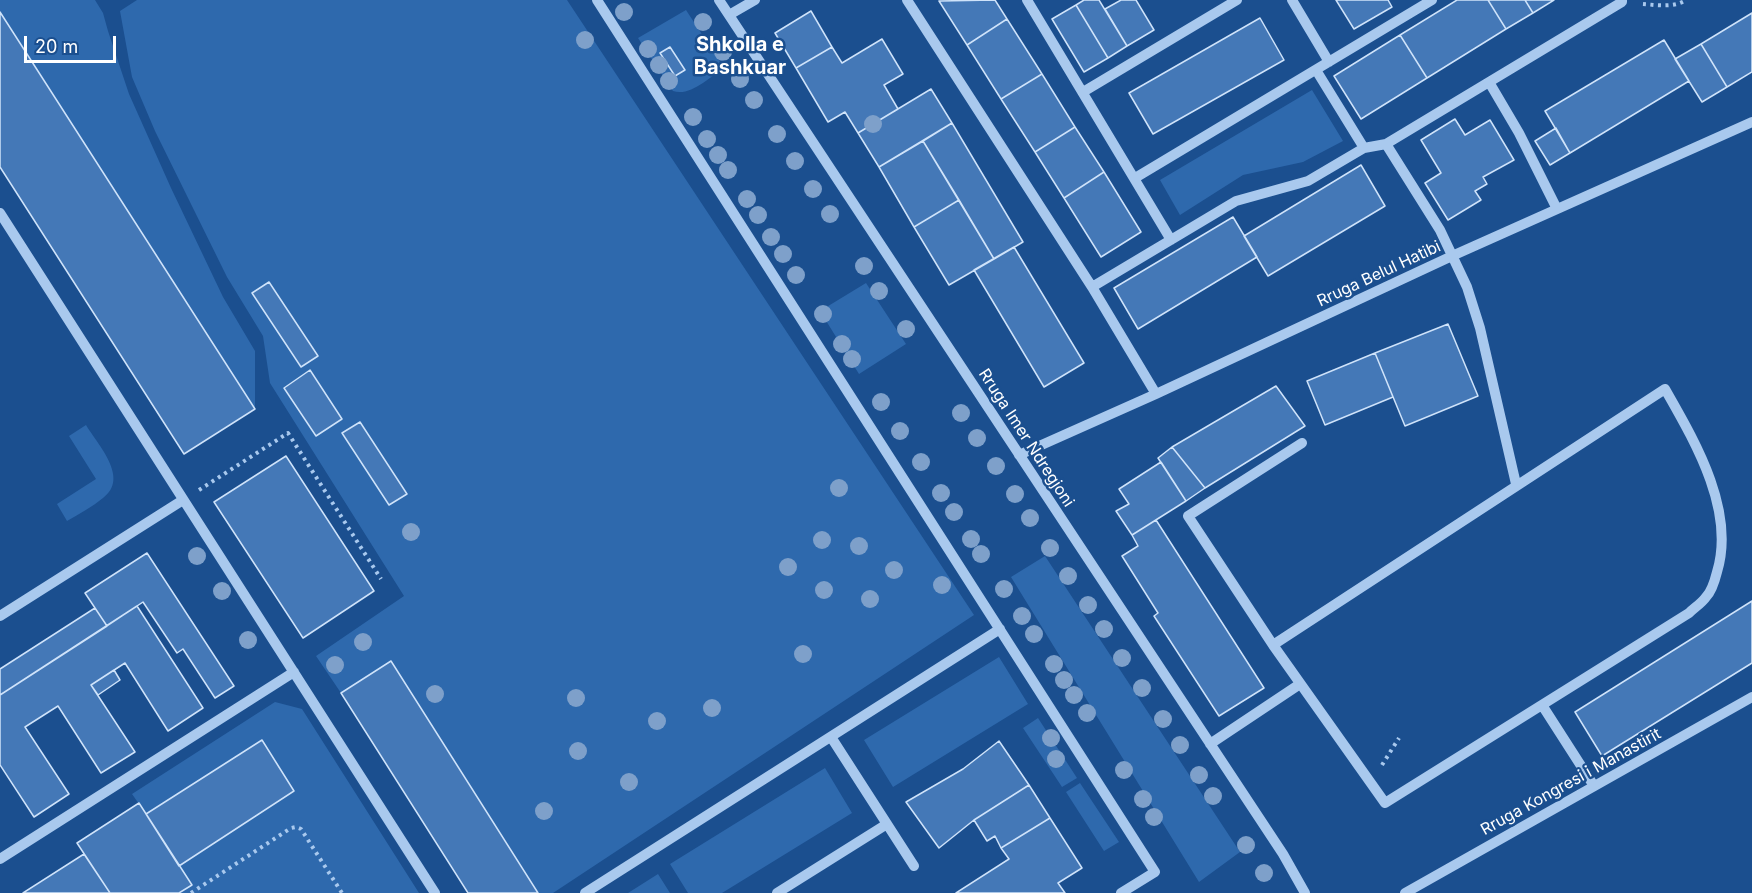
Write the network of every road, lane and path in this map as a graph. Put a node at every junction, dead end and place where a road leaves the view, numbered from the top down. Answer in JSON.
{"nodes":[{"id":1,"x":597,"y":0,"type":"edge"},
{"id":2,"x":719,"y":0,"type":"edge"},
{"id":3,"x":755,"y":0,"type":"edge"},
{"id":4,"x":907,"y":0,"type":"edge"},
{"id":5,"x":1028,"y":0,"type":"edge"},
{"id":6,"x":1237,"y":0,"type":"edge"},
{"id":7,"x":1292,"y":0,"type":"edge"},
{"id":8,"x":1686,"y":0,"type":"edge"},
{"id":9,"x":1428,"y":1,"type":"edge"},
{"id":10,"x":1622,"y":1,"type":"edge"},
{"id":11,"x":729,"y":15,"type":"junction"},
{"id":12,"x":1329,"y":62,"type":"junction"},
{"id":13,"x":1316,"y":70,"type":"junction"},
{"id":14,"x":1489,"y":82,"type":"junction"},
{"id":15,"x":1083,"y":92,"type":"junction"},
{"id":16,"x":1752,"y":122,"type":"edge"},
{"id":17,"x":1386,"y":144,"type":"junction"},
{"id":18,"x":1364,"y":148,"type":"junction"},
{"id":19,"x":1135,"y":178,"type":"junction"},
{"id":20,"x":1557,"y":209,"type":"junction"},
{"id":21,"x":0,"y":213,"type":"edge"},
{"id":22,"x":1171,"y":240,"type":"junction"},
{"id":23,"x":1452,"y":256,"type":"junction"},
{"id":24,"x":1092,"y":287,"type":"junction"},
{"id":25,"x":1156,"y":394,"type":"junction"},
{"id":26,"x":1302,"y":443,"type":"dead end"},
{"id":27,"x":1019,"y":454,"type":"junction"},
{"id":28,"x":1516,"y":484,"type":"junction"},
{"id":29,"x":183,"y":500,"type":"junction"},
{"id":30,"x":381,"y":579,"type":"dead end"},
{"id":31,"x":0,"y":616,"type":"edge"},
{"id":32,"x":999,"y":629,"type":"junction"},
{"id":33,"x":1273,"y":645,"type":"junction"},
{"id":34,"x":294,"y":672,"type":"junction"},
{"id":35,"x":1300,"y":684,"type":"junction"},
{"id":36,"x":1752,"y":697,"type":"edge"},
{"id":37,"x":1542,"y":705,"type":"junction"},
{"id":38,"x":831,"y":737,"type":"junction"},
{"id":39,"x":1399,"y":738,"type":"dead end"},
{"id":40,"x":1210,"y":744,"type":"junction"},
{"id":41,"x":1371,"y":783,"type":"junction"},
{"id":42,"x":1594,"y":786,"type":"junction"},
{"id":43,"x":887,"y":824,"type":"junction"},
{"id":44,"x":0,"y":859,"type":"edge"},
{"id":45,"x":914,"y":866,"type":"dead end"},
{"id":46,"x":190,"y":893,"type":"edge"},
{"id":47,"x":342,"y":893,"type":"edge"},
{"id":48,"x":435,"y":893,"type":"edge"},
{"id":49,"x":585,"y":893,"type":"edge"},
{"id":50,"x":777,"y":893,"type":"edge"},
{"id":51,"x":1121,"y":893,"type":"edge"},
{"id":52,"x":1305,"y":893,"type":"edge"},
{"id":53,"x":1405,"y":893,"type":"edge"}],
"edges":[{"from":1,"to":32,"type":"street"},
{"from":2,"to":11,"type":"street","name":"Rruga Imer Ndregjoni"},
{"from":3,"to":11,"type":"street"},
{"from":4,"to":24,"type":"street"},
{"from":5,"to":15,"type":"street"},
{"from":6,"to":15,"type":"street"},
{"from":7,"to":12,"type":"street"},
{"from":8,"to":10,"type":"path"},
{"from":9,"to":12,"type":"street"},
{"from":10,"to":14,"type":"street"},
{"from":11,"to":27,"type":"street","name":"Rruga Imer Ndregjoni"},
{"from":12,"to":13,"type":"street"},
{"from":13,"to":18,"type":"street"},
{"from":13,"to":19,"type":"street"},
{"from":14,"to":17,"type":"street"},
{"from":14,"to":20,"type":"street"},
{"from":15,"to":19,"type":"street"},
{"from":16,"to":20,"type":"street","name":"Rruga Belul Hatibi"},
{"from":17,"to":18,"type":"street"},
{"from":17,"to":23,"type":"street"},
{"from":18,"to":22,"type":"street"},
{"from":19,"to":22,"type":"street"},
{"from":20,"to":23,"type":"street","name":"Rruga Belul Hatibi"},
{"from":21,"to":29,"type":"street"},
{"from":22,"to":24,"type":"street"},
{"from":23,"to":25,"type":"street","name":"Rruga Belul Hatibi"},
{"from":23,"to":28,"type":"street"},
{"from":24,"to":25,"type":"street"},
{"from":25,"to":27,"type":"street","name":"Rruga Belul Hatibi"},
{"from":26,"to":33,"type":"street"},
{"from":27,"to":40,"type":"street","name":"Rruga Imer Ndregjoni"},
{"from":28,"to":33,"type":"street"},
{"from":28,"to":37,"type":"street"},
{"from":29,"to":30,"type":"path"},
{"from":29,"to":31,"type":"street"},
{"from":29,"to":34,"type":"street"},
{"from":32,"to":38,"type":"street"},
{"from":32,"to":51,"type":"street"},
{"from":33,"to":35,"type":"street"},
{"from":34,"to":44,"type":"street"},
{"from":34,"to":48,"type":"street"},
{"from":35,"to":40,"type":"street"},
{"from":35,"to":41,"type":"street"},
{"from":36,"to":42,"type":"street","name":"Rruga Kongresi i Manastirit"},
{"from":37,"to":41,"type":"street"},
{"from":37,"to":42,"type":"street"},
{"from":38,"to":43,"type":"street"},
{"from":38,"to":49,"type":"street"},
{"from":39,"to":41,"type":"path"},
{"from":40,"to":52,"type":"street","name":"Rruga Imer Ndregjoni"},
{"from":42,"to":53,"type":"street","name":"Rruga Kongresi i Manastirit"},
{"from":43,"to":45,"type":"street"},
{"from":43,"to":50,"type":"street"},
{"from":46,"to":47,"type":"path"}]}
